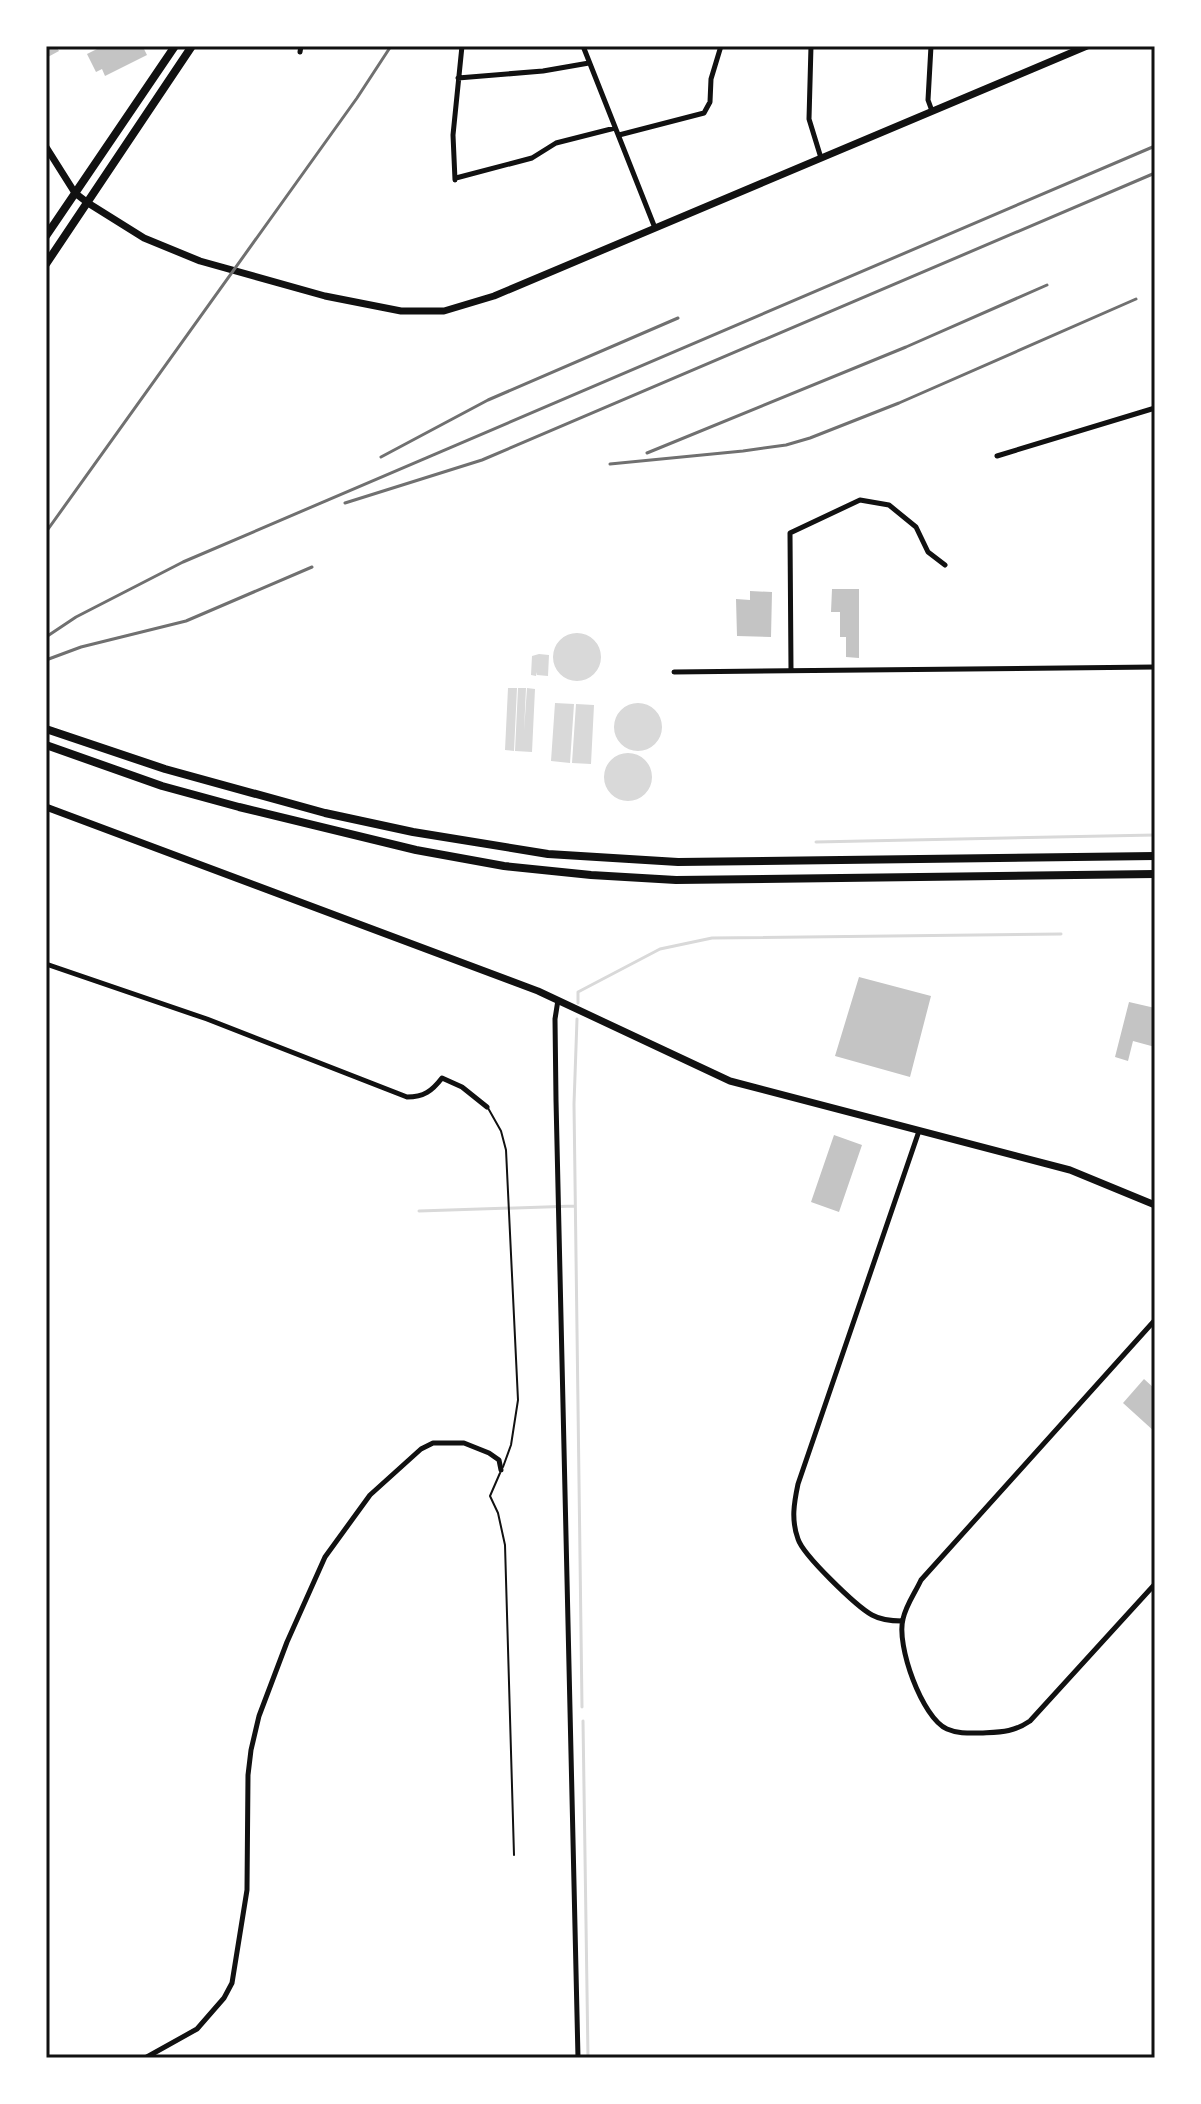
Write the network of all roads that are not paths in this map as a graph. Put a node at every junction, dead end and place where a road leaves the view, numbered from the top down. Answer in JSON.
{"nodes":[{"id":1,"x":175,"y":46,"type":"edge"},
{"id":2,"x":192,"y":46,"type":"edge"},
{"id":3,"x":462,"y":46,"type":"edge"},
{"id":4,"x":583,"y":46,"type":"edge"},
{"id":5,"x":721,"y":46,"type":"edge"},
{"id":6,"x":811,"y":46,"type":"edge"},
{"id":7,"x":931,"y":46,"type":"edge"},
{"id":8,"x":1087,"y":46,"type":"edge"},
{"id":9,"x":589,"y":63,"type":"junction"},
{"id":10,"x":458,"y":78,"type":"junction"},
{"id":11,"x":932,"y":112,"type":"junction"},
{"id":12,"x":615,"y":128,"type":"junction"},
{"id":13,"x":619,"y":135,"type":"junction"},
{"id":14,"x":46,"y":147,"type":"edge"},
{"id":15,"x":821,"y":158,"type":"junction"},
{"id":16,"x":75,"y":193,"type":"junction"},
{"id":17,"x":88,"y":203,"type":"junction"},
{"id":18,"x":655,"y":229,"type":"junction"},
{"id":19,"x":46,"y":236,"type":"edge"},
{"id":20,"x":46,"y":264,"type":"edge"},
{"id":21,"x":1155,"y":408,"type":"edge"},
{"id":22,"x":997,"y":456,"type":"dead end"},
{"id":23,"x":945,"y":565,"type":"dead end"},
{"id":24,"x":1155,"y":667,"type":"edge"},
{"id":25,"x":791,"y":670,"type":"junction"},
{"id":26,"x":674,"y":672,"type":"dead end"},
{"id":27,"x":46,"y":729,"type":"edge"},
{"id":28,"x":46,"y":745,"type":"edge"},
{"id":29,"x":46,"y":807,"type":"edge"},
{"id":30,"x":1155,"y":856,"type":"edge"},
{"id":31,"x":1155,"y":874,"type":"edge"},
{"id":32,"x":46,"y":964,"type":"edge"},
{"id":33,"x":558,"y":1000,"type":"junction"},
{"id":34,"x":487,"y":1107,"type":"joint"},
{"id":35,"x":919,"y":1131,"type":"junction"},
{"id":36,"x":1155,"y":1205,"type":"edge"},
{"id":37,"x":1155,"y":1320,"type":"edge"},
{"id":38,"x":501,"y":1470,"type":"junction"},
{"id":39,"x":1155,"y":1584,"type":"edge"},
{"id":40,"x":902,"y":1621,"type":"junction"},
{"id":41,"x":514,"y":1855,"type":"dead end"},
{"id":42,"x":145,"y":2058,"type":"edge"},
{"id":43,"x":578,"y":2058,"type":"edge"}],
"edges":[{"from":1,"to":16,"type":"main road"},
{"from":2,"to":17,"type":"main road"},
{"from":3,"to":10,"type":"street"},
{"from":4,"to":9,"type":"street"},
{"from":5,"to":13,"type":"street"},
{"from":6,"to":15,"type":"street"},
{"from":7,"to":11,"type":"street"},
{"from":8,"to":11,"type":"main road"},
{"from":9,"to":10,"type":"street"},
{"from":9,"to":12,"type":"street"},
{"from":10,"to":12,"type":"street"},
{"from":11,"to":15,"type":"main road"},
{"from":12,"to":13,"type":"street"},
{"from":13,"to":18,"type":"street"},
{"from":14,"to":16,"type":"main road"},
{"from":15,"to":18,"type":"main road"},
{"from":16,"to":17,"type":"main road"},
{"from":16,"to":19,"type":"main road"},
{"from":17,"to":18,"type":"main road"},
{"from":17,"to":20,"type":"main road"},
{"from":21,"to":22,"type":"street"},
{"from":23,"to":25,"type":"street"},
{"from":24,"to":25,"type":"street"},
{"from":25,"to":26,"type":"street"},
{"from":27,"to":30,"type":"main road"},
{"from":28,"to":31,"type":"main road"},
{"from":29,"to":33,"type":"main road"},
{"from":32,"to":34,"type":"street"},
{"from":33,"to":35,"type":"main road"},
{"from":33,"to":43,"type":"street"},
{"from":34,"to":38,"type":"lane"},
{"from":35,"to":36,"type":"main road"},
{"from":35,"to":40,"type":"street"},
{"from":37,"to":40,"type":"street"},
{"from":38,"to":41,"type":"lane"},
{"from":38,"to":42,"type":"street"},
{"from":39,"to":40,"type":"street"}]}
